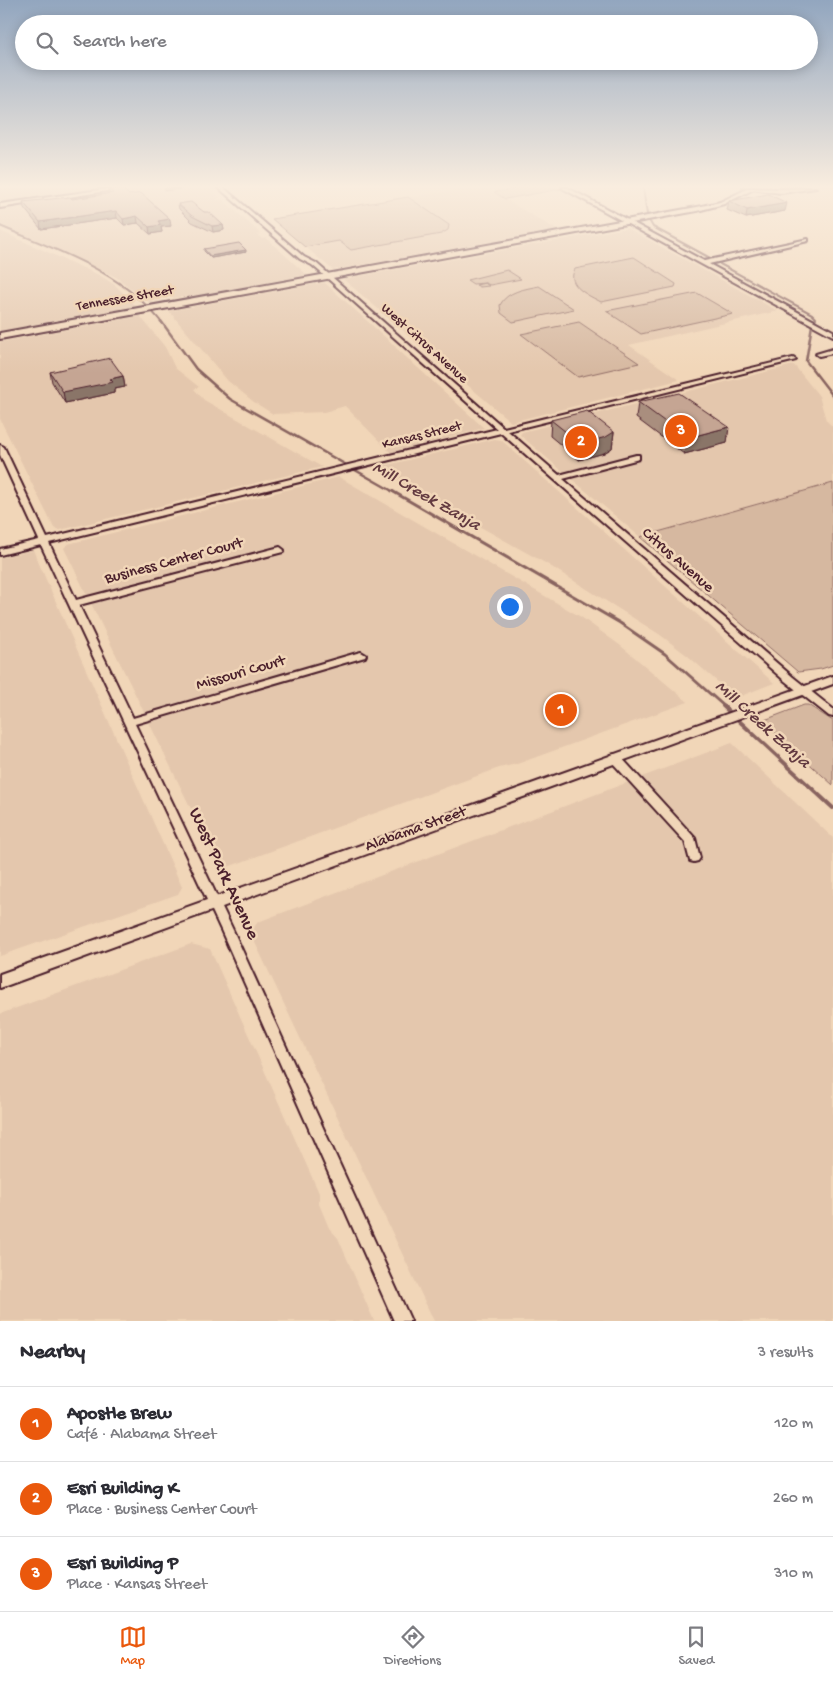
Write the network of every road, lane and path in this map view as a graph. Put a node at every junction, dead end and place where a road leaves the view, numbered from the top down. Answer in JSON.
{"nodes":[{"id":1,"x":292,"y":250,"type":"edge"},
{"id":2,"x":301,"y":250,"type":"edge"},
{"id":3,"x":471,"y":250,"type":"edge"},
{"id":4,"x":678,"y":250,"type":"edge"},
{"id":5,"x":765,"y":250,"type":"edge"},
{"id":6,"x":314,"y":264,"type":"junction"},
{"id":7,"x":704,"y":264,"type":"junction"},
{"id":8,"x":328,"y":276,"type":"junction"},
{"id":9,"x":833,"y":334,"type":"edge"},
{"id":10,"x":0,"y":336,"type":"edge"},
{"id":11,"x":833,"y":351,"type":"edge"},
{"id":12,"x":819,"y":354,"type":"dead end"},
{"id":13,"x":793,"y":360,"type":"dead end"},
{"id":14,"x":503,"y":430,"type":"junction"},
{"id":15,"x":0,"y":447,"type":"edge"},
{"id":16,"x":636,"y":457,"type":"dead end"},
{"id":17,"x":557,"y":478,"type":"junction"},
{"id":18,"x":45,"y":541,"type":"junction"},
{"id":19,"x":280,"y":550,"type":"dead end"},
{"id":20,"x":0,"y":552,"type":"edge"},
{"id":21,"x":75,"y":603,"type":"junction"},
{"id":22,"x":361,"y":655,"type":"dead end"},
{"id":23,"x":833,"y":680,"type":"edge"},
{"id":24,"x":803,"y":690,"type":"junction"},
{"id":25,"x":833,"y":714,"type":"edge"},
{"id":26,"x":130,"y":722,"type":"junction"},
{"id":27,"x":615,"y":758,"type":"junction"},
{"id":28,"x":694,"y":858,"type":"dead end"},
{"id":29,"x":215,"y":905,"type":"junction"},
{"id":30,"x":0,"y":981,"type":"edge"},
{"id":31,"x":403,"y":1321,"type":"edge"}],
"edges":[{"from":1,"to":6,"type":"street"},
{"from":2,"to":6,"type":"street"},
{"from":3,"to":8,"type":"main road","name":"Tennessee Street"},
{"from":4,"to":7,"type":"street"},
{"from":5,"to":7,"type":"street"},
{"from":6,"to":8,"type":"street","name":"West Citrus Avenue"},
{"from":7,"to":9,"type":"street"},
{"from":8,"to":10,"type":"main road","name":"Tennessee Street"},
{"from":8,"to":14,"type":"street","name":"West Citrus Avenue"},
{"from":11,"to":12,"type":"street"},
{"from":13,"to":14,"type":"street","name":"Kansas Street"},
{"from":14,"to":17,"type":"street","name":"Citrus Avenue"},
{"from":14,"to":18,"type":"street","name":"Kansas Street"},
{"from":15,"to":18,"type":"street","name":"West Park Avenue"},
{"from":16,"to":17,"type":"street"},
{"from":17,"to":24,"type":"street","name":"Citrus Avenue"},
{"from":18,"to":20,"type":"street","name":"Kansas Street"},
{"from":18,"to":21,"type":"street","name":"West Park Avenue"},
{"from":19,"to":21,"type":"street","name":"Business Center Court"},
{"from":21,"to":26,"type":"street","name":"West Park Avenue"},
{"from":22,"to":26,"type":"street","name":"Missouri Court"},
{"from":23,"to":24,"type":"main road","name":"Alabama Street"},
{"from":24,"to":25,"type":"street","name":"Citrus Avenue"},
{"from":24,"to":27,"type":"main road","name":"Alabama Street"},
{"from":26,"to":29,"type":"street","name":"West Park Avenue"},
{"from":27,"to":28,"type":"street"},
{"from":27,"to":29,"type":"main road","name":"Alabama Street"},
{"from":29,"to":30,"type":"main road","name":"Alabama Street"},
{"from":29,"to":31,"type":"street","name":"West Park Avenue"}]}
